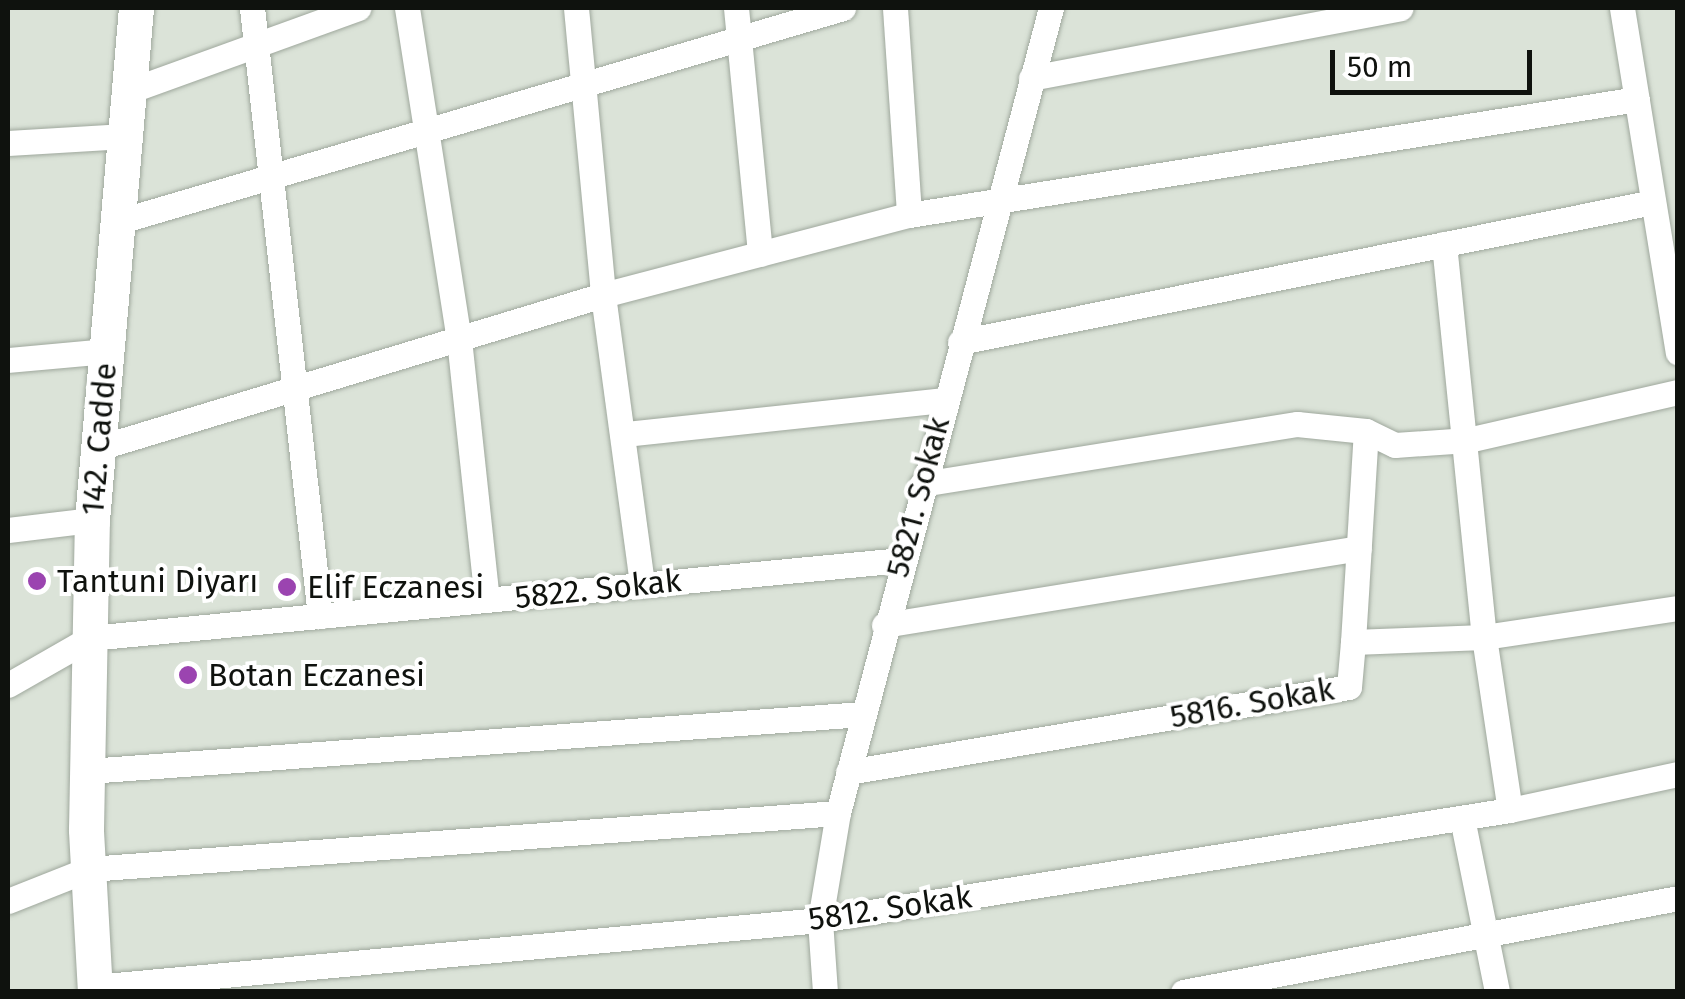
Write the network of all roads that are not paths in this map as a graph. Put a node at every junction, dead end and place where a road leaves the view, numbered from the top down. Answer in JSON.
{"nodes":[{"id":1,"x":136,"y":8,"type":"edge"},
{"id":2,"x":252,"y":8,"type":"edge"},
{"id":3,"x":358,"y":8,"type":"edge"},
{"id":4,"x":407,"y":8,"type":"edge"},
{"id":5,"x":576,"y":8,"type":"edge"},
{"id":6,"x":736,"y":8,"type":"edge"},
{"id":7,"x":843,"y":8,"type":"edge"},
{"id":8,"x":895,"y":8,"type":"edge"},
{"id":9,"x":1050,"y":8,"type":"edge"},
{"id":10,"x":1400,"y":8,"type":"edge"},
{"id":11,"x":1622,"y":8,"type":"edge"},
{"id":12,"x":741,"y":39,"type":"junction"},
{"id":13,"x":256,"y":49,"type":"junction"},
{"id":14,"x":1032,"y":78,"type":"junction"},
{"id":15,"x":587,"y":86,"type":"junction"},
{"id":16,"x":128,"y":91,"type":"junction"},
{"id":17,"x":1637,"y":98,"type":"junction"},
{"id":18,"x":427,"y":133,"type":"junction"},
{"id":19,"x":125,"y":136,"type":"junction"},
{"id":20,"x":8,"y":143,"type":"edge"},
{"id":21,"x":273,"y":178,"type":"junction"},
{"id":22,"x":998,"y":198,"type":"junction"},
{"id":23,"x":1653,"y":202,"type":"junction"},
{"id":24,"x":909,"y":215,"type":"junction"},
{"id":25,"x":117,"y":222,"type":"junction"},
{"id":26,"x":1444,"y":244,"type":"junction"},
{"id":27,"x":760,"y":254,"type":"junction"},
{"id":28,"x":603,"y":295,"type":"junction"},
{"id":29,"x":459,"y":338,"type":"junction"},
{"id":30,"x":960,"y":342,"type":"junction"},
{"id":31,"x":106,"y":351,"type":"junction"},
{"id":32,"x":1678,"y":352,"type":"edge"},
{"id":33,"x":8,"y":360,"type":"edge"},
{"id":34,"x":298,"y":388,"type":"junction"},
{"id":35,"x":1678,"y":392,"type":"edge"},
{"id":36,"x":944,"y":400,"type":"junction"},
{"id":37,"x":1366,"y":430,"type":"junction"},
{"id":38,"x":625,"y":434,"type":"junction"},
{"id":39,"x":1468,"y":440,"type":"junction"},
{"id":40,"x":98,"y":448,"type":"junction"},
{"id":41,"x":922,"y":484,"type":"junction"},
{"id":42,"x":92,"y":520,"type":"junction"},
{"id":43,"x":8,"y":530,"type":"edge"},
{"id":44,"x":1359,"y":548,"type":"junction"},
{"id":45,"x":901,"y":560,"type":"junction"},
{"id":46,"x":642,"y":584,"type":"junction"},
{"id":47,"x":486,"y":600,"type":"junction"},
{"id":48,"x":1678,"y":608,"type":"edge"},
{"id":49,"x":320,"y":616,"type":"junction"},
{"id":50,"x":884,"y":625,"type":"junction"},
{"id":51,"x":1484,"y":637,"type":"junction"},
{"id":52,"x":90,"y":638,"type":"junction"},
{"id":53,"x":1352,"y":642,"type":"junction"},
{"id":54,"x":8,"y":685,"type":"edge"},
{"id":55,"x":862,"y":714,"type":"junction"},
{"id":56,"x":88,"y":771,"type":"junction"},
{"id":57,"x":848,"y":772,"type":"junction"},
{"id":58,"x":1678,"y":774,"type":"edge"},
{"id":59,"x":1510,"y":810,"type":"junction"},
{"id":60,"x":838,"y":813,"type":"junction"},
{"id":61,"x":1462,"y":818,"type":"junction"},
{"id":62,"x":89,"y":869,"type":"junction"},
{"id":63,"x":1678,"y":898,"type":"edge"},
{"id":64,"x":8,"y":901,"type":"edge"},
{"id":65,"x":820,"y":920,"type":"junction"},
{"id":66,"x":1486,"y":936,"type":"junction"},
{"id":67,"x":94,"y":989,"type":"edge"},
{"id":68,"x":825,"y":992,"type":"edge"},
{"id":69,"x":1183,"y":992,"type":"edge"},
{"id":70,"x":1497,"y":992,"type":"edge"}],
"edges":[{"from":1,"to":16,"type":"street","name":"142. Cadde"},
{"from":2,"to":13,"type":"street"},
{"from":3,"to":13,"type":"street"},
{"from":4,"to":18,"type":"street"},
{"from":5,"to":15,"type":"street"},
{"from":6,"to":12,"type":"street"},
{"from":7,"to":12,"type":"street"},
{"from":8,"to":24,"type":"street"},
{"from":9,"to":14,"type":"street","name":"5821. Sokak"},
{"from":10,"to":14,"type":"street"},
{"from":11,"to":17,"type":"street"},
{"from":12,"to":15,"type":"street"},
{"from":12,"to":27,"type":"street"},
{"from":13,"to":16,"type":"street"},
{"from":13,"to":21,"type":"street"},
{"from":14,"to":22,"type":"street","name":"5821. Sokak"},
{"from":15,"to":18,"type":"street"},
{"from":15,"to":28,"type":"street"},
{"from":16,"to":19,"type":"street","name":"142. Cadde"},
{"from":17,"to":22,"type":"street"},
{"from":17,"to":23,"type":"street"},
{"from":18,"to":21,"type":"street"},
{"from":18,"to":29,"type":"street"},
{"from":19,"to":20,"type":"street"},
{"from":19,"to":25,"type":"street","name":"142. Cadde"},
{"from":21,"to":25,"type":"street"},
{"from":21,"to":34,"type":"street"},
{"from":22,"to":24,"type":"street"},
{"from":22,"to":30,"type":"street","name":"5821. Sokak"},
{"from":23,"to":26,"type":"street"},
{"from":23,"to":32,"type":"street"},
{"from":24,"to":27,"type":"street"},
{"from":25,"to":31,"type":"street","name":"142. Cadde"},
{"from":26,"to":30,"type":"street"},
{"from":26,"to":39,"type":"street"},
{"from":27,"to":28,"type":"street"},
{"from":28,"to":29,"type":"street"},
{"from":28,"to":38,"type":"street"},
{"from":29,"to":34,"type":"street"},
{"from":29,"to":47,"type":"street"},
{"from":30,"to":36,"type":"street","name":"5821. Sokak"},
{"from":31,"to":33,"type":"street"},
{"from":31,"to":40,"type":"street","name":"142. Cadde"},
{"from":34,"to":40,"type":"street"},
{"from":34,"to":49,"type":"street"},
{"from":35,"to":39,"type":"street"},
{"from":36,"to":38,"type":"street"},
{"from":36,"to":41,"type":"street","name":"5821. Sokak"},
{"from":37,"to":39,"type":"street"},
{"from":37,"to":41,"type":"street"},
{"from":37,"to":44,"type":"street"},
{"from":38,"to":46,"type":"street"},
{"from":39,"to":51,"type":"street"},
{"from":40,"to":42,"type":"street","name":"142. Cadde"},
{"from":41,"to":45,"type":"street","name":"5821. Sokak"},
{"from":42,"to":43,"type":"street"},
{"from":42,"to":52,"type":"street","name":"142. Cadde"},
{"from":44,"to":50,"type":"street"},
{"from":44,"to":53,"type":"street"},
{"from":45,"to":46,"type":"street","name":"5822. Sokak"},
{"from":45,"to":50,"type":"street","name":"5821. Sokak"},
{"from":46,"to":47,"type":"street","name":"5822. Sokak"},
{"from":47,"to":49,"type":"street","name":"5822. Sokak"},
{"from":48,"to":51,"type":"street","name":"5816. Sokak"},
{"from":49,"to":52,"type":"street","name":"5822. Sokak"},
{"from":50,"to":55,"type":"street","name":"5821. Sokak"},
{"from":51,"to":53,"type":"street","name":"5816. Sokak"},
{"from":51,"to":59,"type":"street"},
{"from":52,"to":54,"type":"street","name":"5822. Sokak"},
{"from":52,"to":56,"type":"street","name":"142. Cadde"},
{"from":53,"to":57,"type":"street","name":"5816. Sokak"},
{"from":55,"to":56,"type":"street"},
{"from":55,"to":57,"type":"street","name":"5821. Sokak"},
{"from":56,"to":62,"type":"street","name":"142. Cadde"},
{"from":57,"to":60,"type":"street","name":"5821. Sokak"},
{"from":58,"to":59,"type":"street","name":"5812. Sokak"},
{"from":59,"to":61,"type":"street","name":"5812. Sokak"},
{"from":60,"to":62,"type":"street"},
{"from":60,"to":65,"type":"street","name":"5821. Sokak"},
{"from":61,"to":65,"type":"street","name":"5812. Sokak"},
{"from":61,"to":66,"type":"street"},
{"from":62,"to":64,"type":"street"},
{"from":62,"to":67,"type":"street","name":"142. Cadde"},
{"from":63,"to":66,"type":"street"},
{"from":65,"to":67,"type":"street","name":"5812. Sokak"},
{"from":65,"to":68,"type":"street","name":"5821. Sokak"},
{"from":66,"to":69,"type":"street"},
{"from":66,"to":70,"type":"street"}]}
